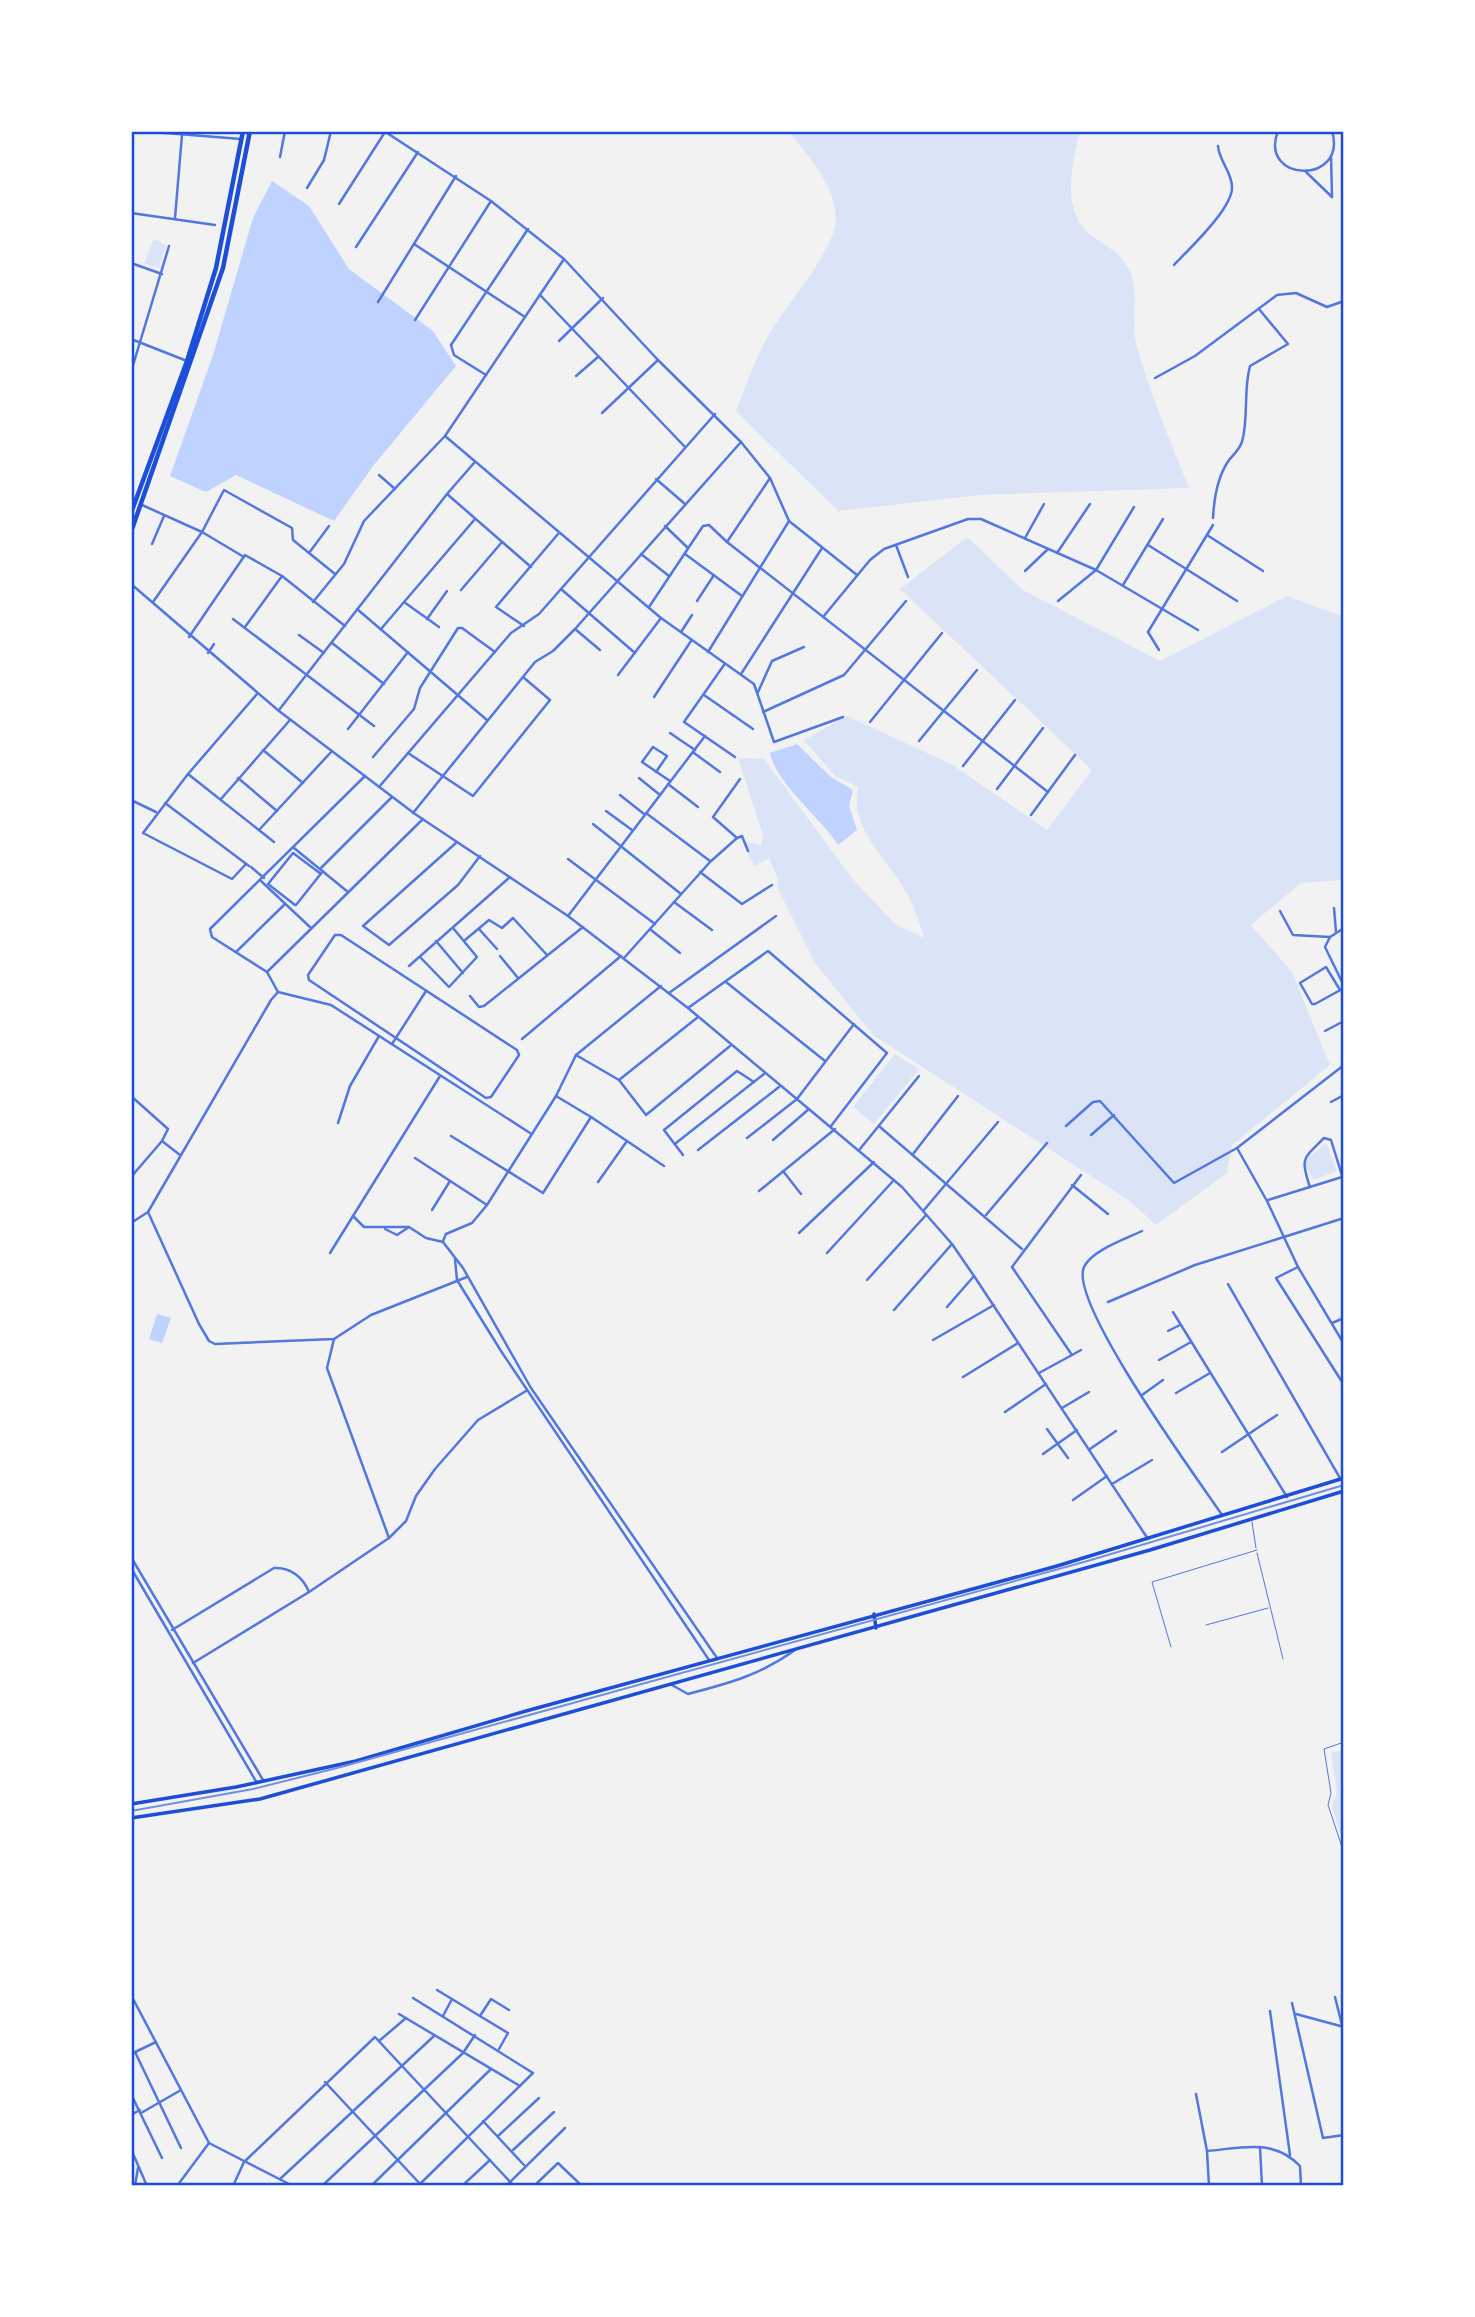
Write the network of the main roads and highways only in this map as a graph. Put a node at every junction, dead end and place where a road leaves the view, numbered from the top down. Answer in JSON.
{"nodes":[{"id":1,"x":243,"y":131,"type":"edge"},
{"id":2,"x":250,"y":131,"type":"edge"},
{"id":3,"x":223,"y":242,"type":"junction"},
{"id":4,"x":229,"y":243,"type":"junction"},
{"id":5,"x":131,"y":513,"type":"edge"},
{"id":6,"x":131,"y":532,"type":"edge"},
{"id":7,"x":1342,"y":1479,"type":"edge"},
{"id":8,"x":1344,"y":1491,"type":"edge"},
{"id":9,"x":874,"y":1614,"type":"junction"},
{"id":10,"x":876,"y":1628,"type":"junction"},
{"id":11,"x":362,"y":1760,"type":"junction"},
{"id":12,"x":365,"y":1771,"type":"junction"},
{"id":13,"x":131,"y":1804,"type":"edge"},
{"id":14,"x":131,"y":1818,"type":"edge"}],
"edges":[{"from":1,"to":3,"type":"highway"},
{"from":2,"to":4,"type":"highway"},
{"from":3,"to":4,"type":"highway"},
{"from":3,"to":5,"type":"highway"},
{"from":4,"to":6,"type":"highway"},
{"from":7,"to":9,"type":"main road"},
{"from":8,"to":10,"type":"main road"},
{"from":9,"to":10,"type":"main road"},
{"from":9,"to":11,"type":"main road"},
{"from":10,"to":12,"type":"main road"},
{"from":11,"to":12,"type":"main road"},
{"from":11,"to":13,"type":"main road"},
{"from":12,"to":14,"type":"main road"}]}
